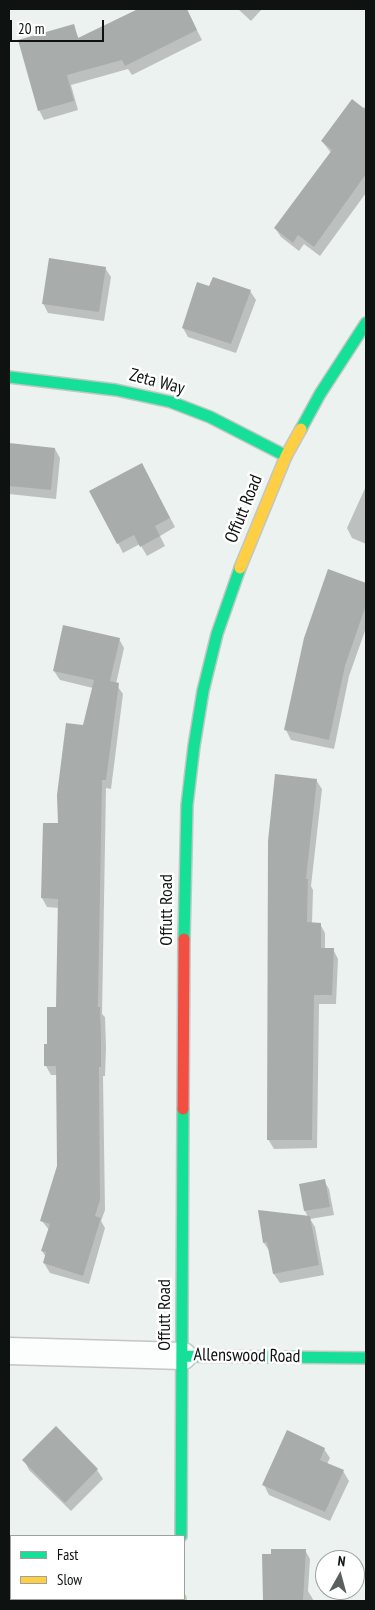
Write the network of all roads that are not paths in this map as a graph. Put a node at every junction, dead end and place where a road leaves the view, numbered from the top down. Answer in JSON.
{"nodes":[{"id":1,"x":366,"y":323,"type":"edge"},
{"id":2,"x":9,"y":377,"type":"edge"},
{"id":3,"x":286,"y":456,"type":"junction"},
{"id":4,"x":9,"y":1351,"type":"edge"},
{"id":5,"x":183,"y":1356,"type":"junction"},
{"id":6,"x":366,"y":1358,"type":"edge"},
{"id":7,"x":181,"y":1535,"type":"edge"}],
"edges":[{"from":1,"to":3,"type":"street","name":"Offutt Road"},
{"from":2,"to":3,"type":"street","name":"Zeta Way"},
{"from":3,"to":5,"type":"street","name":"Offutt Road"},
{"from":4,"to":5,"type":"street","name":"Allenswood Road"},
{"from":5,"to":6,"type":"street","name":"Allenswood Road"},
{"from":5,"to":7,"type":"street","name":"Offutt Road"}]}
